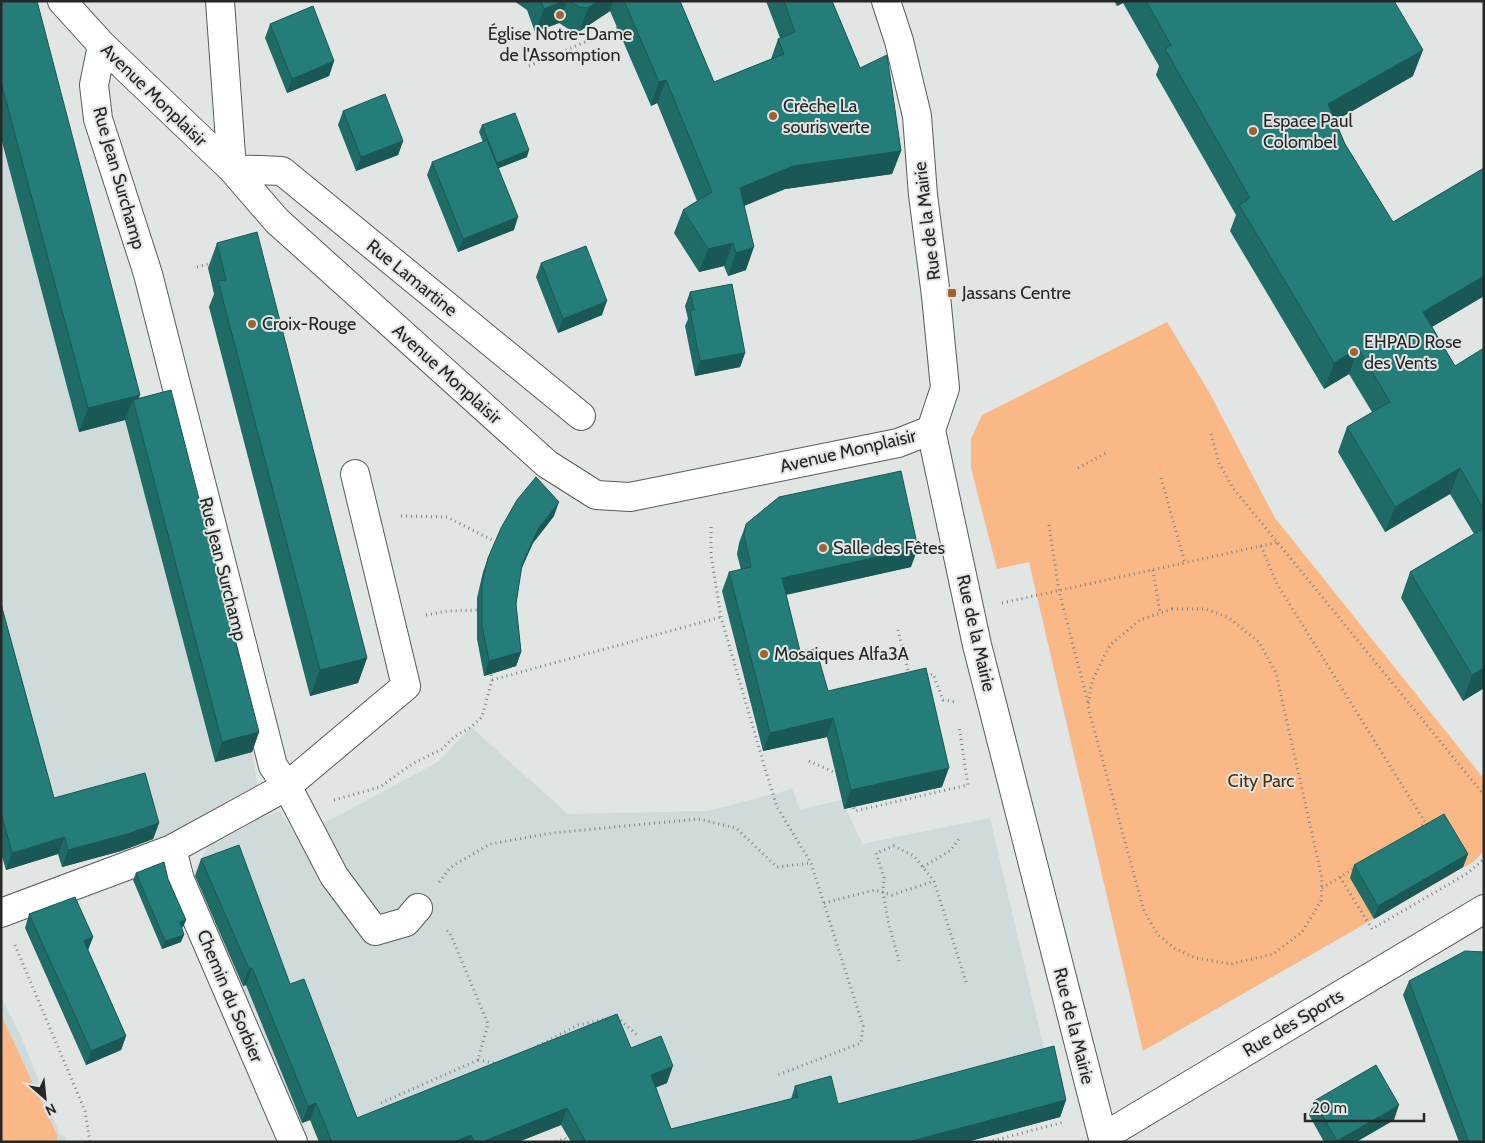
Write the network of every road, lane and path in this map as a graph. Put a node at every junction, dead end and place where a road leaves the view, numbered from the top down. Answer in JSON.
{"nodes":[{"id":1,"x":62,"y":1,"type":"edge"},
{"id":2,"x":220,"y":1,"type":"edge"},
{"id":3,"x":886,"y":1,"type":"edge"},
{"id":4,"x":627,"y":24,"type":"edge"},
{"id":5,"x":102,"y":45,"type":"junction"},
{"id":6,"x":529,"y":66,"type":"dead end"},
{"id":7,"x":232,"y":170,"type":"junction"},
{"id":8,"x":214,"y":263,"type":"dead end"},
{"id":9,"x":197,"y":267,"type":"dead end"},
{"id":10,"x":581,"y":416,"type":"dead end"},
{"id":11,"x":931,"y":430,"type":"junction"},
{"id":12,"x":1211,"y":434,"type":"dead end"},
{"id":13,"x":1108,"y":452,"type":"dead end"},
{"id":14,"x":1078,"y":468,"type":"dead end"},
{"id":15,"x":355,"y":474,"type":"dead end"},
{"id":16,"x":1161,"y":478,"type":"dead end"},
{"id":17,"x":365,"y":516,"type":"junction"},
{"id":18,"x":1049,"y":525,"type":"dead end"},
{"id":19,"x":711,"y":526,"type":"dead end"},
{"id":20,"x":1280,"y":542,"type":"junction"},
{"id":21,"x":1261,"y":546,"type":"junction"},
{"id":22,"x":504,"y":548,"type":"edge"},
{"id":23,"x":1185,"y":563,"type":"junction"},
{"id":24,"x":1153,"y":570,"type":"junction"},
{"id":25,"x":1059,"y":591,"type":"junction"},
{"id":26,"x":487,"y":610,"type":"edge"},
{"id":27,"x":448,"y":611,"type":"dead end"},
{"id":28,"x":970,"y":611,"type":"junction"},
{"id":29,"x":1160,"y":613,"type":"junction"},
{"id":30,"x":721,"y":617,"type":"junction"},
{"id":31,"x":898,"y":630,"type":"dead end"},
{"id":32,"x":488,"y":661,"type":"edge"},
{"id":33,"x":918,"y":677,"type":"edge"},
{"id":34,"x":910,"y":679,"type":"edge"},
{"id":35,"x":492,"y":680,"type":"junction"},
{"id":36,"x":1088,"y":706,"type":"junction"},
{"id":37,"x":958,"y":711,"type":"dead end"},
{"id":38,"x":959,"y":721,"type":"dead end"},
{"id":39,"x":809,"y":761,"type":"dead end"},
{"id":40,"x":842,"y":776,"type":"edge"},
{"id":41,"x":287,"y":786,"type":"junction"},
{"id":42,"x":849,"y":794,"type":"edge"},
{"id":43,"x":1484,"y":795,"type":"edge"},
{"id":44,"x":300,"y":811,"type":"junction"},
{"id":45,"x":1415,"y":833,"type":"edge"},
{"id":46,"x":959,"y":839,"type":"dead end"},
{"id":47,"x":172,"y":848,"type":"junction"},
{"id":48,"x":1484,"y":859,"type":"edge"},
{"id":49,"x":811,"y":862,"type":"junction"},
{"id":50,"x":923,"y":867,"type":"junction"},
{"id":51,"x":1357,"y":867,"type":"edge"},
{"id":52,"x":1340,"y":877,"type":"junction"},
{"id":53,"x":934,"y":882,"type":"junction"},
{"id":54,"x":1322,"y":888,"type":"junction"},
{"id":55,"x":883,"y":892,"type":"junction"},
{"id":56,"x":824,"y":903,"type":"junction"},
{"id":57,"x":418,"y":908,"type":"junction"},
{"id":58,"x":1484,"y":909,"type":"edge"},
{"id":59,"x":1,"y":913,"type":"edge"},
{"id":60,"x":899,"y":961,"type":"dead end"},
{"id":61,"x":967,"y":985,"type":"dead end"},
{"id":62,"x":639,"y":1037,"type":"dead end"},
{"id":63,"x":536,"y":1047,"type":"edge"},
{"id":64,"x":478,"y":1060,"type":"junction"},
{"id":65,"x":503,"y":1065,"type":"edge"},
{"id":66,"x":775,"y":1076,"type":"dead end"},
{"id":67,"x":381,"y":1103,"type":"dead end"},
{"id":68,"x":1069,"y":1121,"type":"dead end"},
{"id":69,"x":1103,"y":1139,"type":"edge"},
{"id":70,"x":90,"y":1142,"type":"edge"},
{"id":71,"x":293,"y":1142,"type":"edge"},
{"id":72,"x":556,"y":1142,"type":"edge"},
{"id":73,"x":568,"y":1142,"type":"edge"},
{"id":74,"x":988,"y":1142,"type":"edge"}],
"edges":[{"from":1,"to":5,"type":"street","name":"Avenue Monplaisir"},
{"from":2,"to":7,"type":"street"},
{"from":3,"to":11,"type":"street","name":"Rue de la Mairie"},
{"from":4,"to":6,"type":"path"},
{"from":5,"to":7,"type":"street","name":"Avenue Monplaisir"},
{"from":5,"to":41,"type":"street","name":"Rue Jean Surchamp"},
{"from":7,"to":10,"type":"street","name":"Rue Lamartine"},
{"from":7,"to":11,"type":"street","name":"Avenue Monplaisir"},
{"from":8,"to":9,"type":"path"},
{"from":11,"to":28,"type":"street","name":"Rue de la Mairie"},
{"from":12,"to":20,"type":"path"},
{"from":13,"to":14,"type":"path"},
{"from":15,"to":17,"type":"street"},
{"from":16,"to":23,"type":"path"},
{"from":17,"to":22,"type":"path"},
{"from":17,"to":41,"type":"street"},
{"from":18,"to":25,"type":"path"},
{"from":19,"to":30,"type":"path"},
{"from":20,"to":21,"type":"path"},
{"from":20,"to":43,"type":"path"},
{"from":21,"to":23,"type":"path"},
{"from":21,"to":45,"type":"path"},
{"from":23,"to":24,"type":"path"},
{"from":24,"to":25,"type":"path"},
{"from":24,"to":29,"type":"path"},
{"from":25,"to":28,"type":"path"},
{"from":25,"to":36,"type":"path"},
{"from":26,"to":27,"type":"path"},
{"from":28,"to":69,"type":"street","name":"Rue de la Mairie"},
{"from":29,"to":36,"type":"path"},
{"from":29,"to":54,"type":"path"},
{"from":30,"to":35,"type":"path"},
{"from":30,"to":49,"type":"path"},
{"from":31,"to":34,"type":"path"},
{"from":32,"to":35,"type":"path"},
{"from":33,"to":37,"type":"path"},
{"from":35,"to":44,"type":"path"},
{"from":36,"to":54,"type":"path"},
{"from":38,"to":42,"type":"path"},
{"from":39,"to":40,"type":"path"},
{"from":41,"to":44,"type":"street","name":"Rue Jean Surchamp"},
{"from":41,"to":47,"type":"street"},
{"from":44,"to":57,"type":"street","name":"Rue Jean Surchamp"},
{"from":46,"to":50,"type":"path"},
{"from":47,"to":59,"type":"street"},
{"from":47,"to":71,"type":"street","name":"Chemin du Sorbier"},
{"from":48,"to":52,"type":"path"},
{"from":49,"to":56,"type":"path"},
{"from":49,"to":57,"type":"path"},
{"from":50,"to":53,"type":"path"},
{"from":50,"to":55,"type":"path"},
{"from":51,"to":52,"type":"path"},
{"from":52,"to":54,"type":"path"},
{"from":53,"to":55,"type":"path"},
{"from":53,"to":61,"type":"path"},
{"from":55,"to":56,"type":"path"},
{"from":55,"to":60,"type":"path"},
{"from":56,"to":66,"type":"path"},
{"from":57,"to":64,"type":"path"},
{"from":58,"to":69,"type":"street","name":"Rue des Sports"},
{"from":59,"to":70,"type":"path"},
{"from":62,"to":63,"type":"path"},
{"from":64,"to":65,"type":"path"},
{"from":64,"to":67,"type":"path"},
{"from":68,"to":74,"type":"path"},
{"from":72,"to":73,"type":"path"}]}
